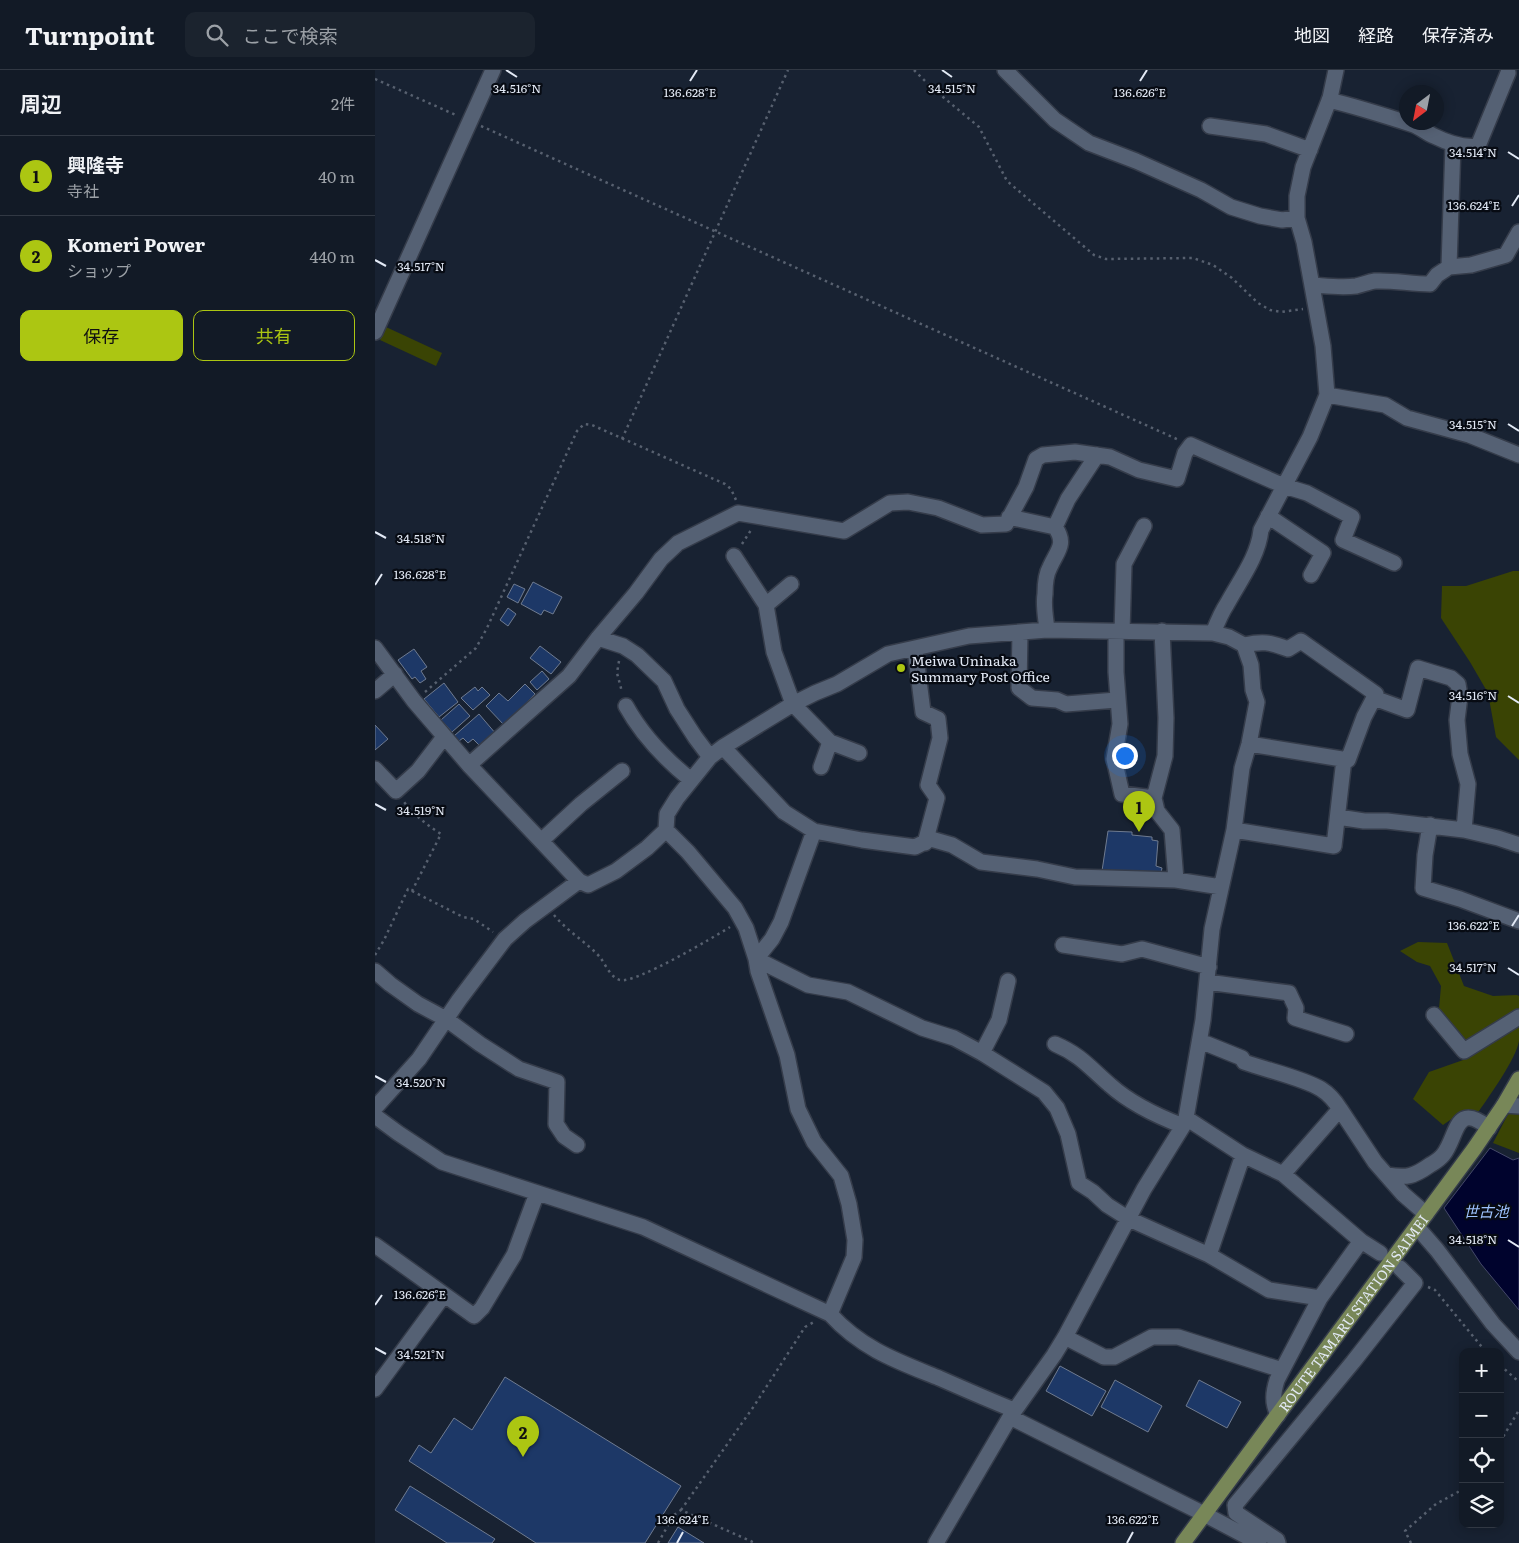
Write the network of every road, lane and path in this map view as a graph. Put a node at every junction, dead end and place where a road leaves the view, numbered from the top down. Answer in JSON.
{"nodes":[{"id":1,"x":493,"y":70,"type":"edge"},
{"id":2,"x":788,"y":70,"type":"edge"},
{"id":3,"x":914,"y":70,"type":"edge"},
{"id":4,"x":1005,"y":70,"type":"edge"},
{"id":5,"x":1336,"y":70,"type":"edge"},
{"id":6,"x":1511,"y":75,"type":"edge"},
{"id":7,"x":375,"y":78,"type":"edge"},
{"id":8,"x":1329,"y":100,"type":"junction"},
{"id":9,"x":470,"y":121,"type":"junction"},
{"id":10,"x":1210,"y":126,"type":"dead end"},
{"id":11,"x":1453,"y":144,"type":"junction"},
{"id":12,"x":1310,"y":150,"type":"junction"},
{"id":13,"x":1297,"y":218,"type":"junction"},
{"id":14,"x":715,"y":231,"type":"junction"},
{"id":15,"x":1519,"y":232,"type":"edge"},
{"id":16,"x":1512,"y":257,"type":"edge"},
{"id":17,"x":1449,"y":267,"type":"junction"},
{"id":18,"x":1313,"y":285,"type":"junction"},
{"id":19,"x":1317,"y":308,"type":"junction"},
{"id":20,"x":375,"y":332,"type":"edge"},
{"id":21,"x":1327,"y":394,"type":"junction"},
{"id":22,"x":622,"y":439,"type":"junction"},
{"id":23,"x":1191,"y":445,"type":"junction"},
{"id":24,"x":1097,"y":455,"type":"junction"},
{"id":25,"x":1519,"y":455,"type":"edge"},
{"id":26,"x":1284,"y":486,"type":"junction"},
{"id":27,"x":738,"y":513,"type":"junction"},
{"id":28,"x":759,"y":516,"type":"junction"},
{"id":29,"x":1269,"y":516,"type":"junction"},
{"id":30,"x":1009,"y":517,"type":"junction"},
{"id":31,"x":1144,"y":526,"type":"dead end"},
{"id":32,"x":1055,"y":527,"type":"junction"},
{"id":33,"x":735,"y":556,"type":"joint"},
{"id":34,"x":1393,"y":563,"type":"dead end"},
{"id":35,"x":1311,"y":576,"type":"dead end"},
{"id":36,"x":791,"y":584,"type":"dead end"},
{"id":37,"x":766,"y":605,"type":"junction"},
{"id":38,"x":1047,"y":630,"type":"junction"},
{"id":39,"x":1162,"y":631,"type":"junction"},
{"id":40,"x":1020,"y":632,"type":"junction"},
{"id":41,"x":1119,"y":632,"type":"junction"},
{"id":42,"x":1213,"y":633,"type":"junction"},
{"id":43,"x":598,"y":638,"type":"junction"},
{"id":44,"x":1244,"y":645,"type":"junction"},
{"id":45,"x":623,"y":646,"type":"junction"},
{"id":46,"x":375,"y":648,"type":"edge"},
{"id":47,"x":915,"y":649,"type":"junction"},
{"id":48,"x":395,"y":674,"type":"junction"},
{"id":49,"x":375,"y":692,"type":"edge"},
{"id":50,"x":1374,"y":698,"type":"junction"},
{"id":51,"x":1117,"y":700,"type":"junction"},
{"id":52,"x":414,"y":701,"type":"junction"},
{"id":53,"x":793,"y":704,"type":"junction"},
{"id":54,"x":626,"y":706,"type":"joint"},
{"id":55,"x":444,"y":737,"type":"junction"},
{"id":56,"x":831,"y":742,"type":"junction"},
{"id":57,"x":1249,"y":744,"type":"junction"},
{"id":58,"x":723,"y":747,"type":"junction"},
{"id":59,"x":859,"y":753,"type":"dead end"},
{"id":60,"x":710,"y":757,"type":"junction"},
{"id":61,"x":1344,"y":760,"type":"junction"},
{"id":62,"x":469,"y":765,"type":"junction"},
{"id":63,"x":821,"y":767,"type":"dead end"},
{"id":64,"x":375,"y":769,"type":"edge"},
{"id":65,"x":622,"y":771,"type":"dead end"},
{"id":66,"x":691,"y":780,"type":"junction"},
{"id":67,"x":396,"y":790,"type":"junction"},
{"id":68,"x":1154,"y":798,"type":"junction"},
{"id":69,"x":1338,"y":817,"type":"junction"},
{"id":70,"x":1430,"y":825,"type":"junction"},
{"id":71,"x":666,"y":830,"type":"junction"},
{"id":72,"x":1234,"y":830,"type":"junction"},
{"id":73,"x":1465,"y":830,"type":"junction"},
{"id":74,"x":814,"y":831,"type":"junction"},
{"id":75,"x":541,"y":841,"type":"junction"},
{"id":76,"x":925,"y":843,"type":"junction"},
{"id":77,"x":1519,"y":845,"type":"edge"},
{"id":78,"x":1176,"y":880,"type":"junction"},
{"id":79,"x":579,"y":881,"type":"junction"},
{"id":80,"x":1221,"y":887,"type":"junction"},
{"id":81,"x":412,"y":891,"type":"junction"},
{"id":82,"x":547,"y":905,"type":"junction"},
{"id":83,"x":743,"y":920,"type":"junction"},
{"id":84,"x":1519,"y":921,"type":"edge"},
{"id":85,"x":505,"y":940,"type":"junction"},
{"id":86,"x":1063,"y":945,"type":"dead end"},
{"id":87,"x":375,"y":955,"type":"edge"},
{"id":88,"x":756,"y":959,"type":"junction"},
{"id":89,"x":1209,"y":967,"type":"junction"},
{"id":90,"x":375,"y":971,"type":"edge"},
{"id":91,"x":1008,"y":981,"type":"dead end"},
{"id":92,"x":1207,"y":982,"type":"junction"},
{"id":93,"x":1434,"y":1015,"type":"dead end"},
{"id":94,"x":1519,"y":1017,"type":"edge"},
{"id":95,"x":446,"y":1019,"type":"junction"},
{"id":96,"x":1346,"y":1034,"type":"dead end"},
{"id":97,"x":1200,"y":1042,"type":"junction"},
{"id":98,"x":1055,"y":1044,"type":"dead end"},
{"id":99,"x":982,"y":1053,"type":"junction"},
{"id":100,"x":1519,"y":1079,"type":"edge"},
{"id":101,"x":1511,"y":1106,"type":"edge"},
{"id":102,"x":375,"y":1108,"type":"edge"},
{"id":103,"x":1340,"y":1108,"type":"junction"},
{"id":104,"x":375,"y":1116,"type":"edge"},
{"id":105,"x":1185,"y":1122,"type":"junction"},
{"id":106,"x":1489,"y":1128,"type":"junction"},
{"id":107,"x":577,"y":1145,"type":"dead end"},
{"id":108,"x":1243,"y":1155,"type":"junction"},
{"id":109,"x":1283,"y":1174,"type":"junction"},
{"id":110,"x":1387,"y":1175,"type":"junction"},
{"id":111,"x":537,"y":1193,"type":"junction"},
{"id":112,"x":1426,"y":1214,"type":"junction"},
{"id":113,"x":1129,"y":1219,"type":"junction"},
{"id":114,"x":1417,"y":1227,"type":"junction"},
{"id":115,"x":1361,"y":1241,"type":"junction"},
{"id":116,"x":375,"y":1245,"type":"edge"},
{"id":117,"x":1380,"y":1253,"type":"dead end"},
{"id":118,"x":1209,"y":1255,"type":"junction"},
{"id":119,"x":1400,"y":1268,"type":"dead end"},
{"id":120,"x":1415,"y":1283,"type":"junction"},
{"id":121,"x":444,"y":1295,"type":"junction"},
{"id":122,"x":1320,"y":1298,"type":"junction"},
{"id":123,"x":830,"y":1314,"type":"junction"},
{"id":124,"x":1065,"y":1337,"type":"junction"},
{"id":125,"x":1484,"y":1348,"type":"edge"},
{"id":126,"x":1519,"y":1352,"type":"edge"},
{"id":127,"x":1504,"y":1369,"type":"edge"},
{"id":128,"x":1282,"y":1370,"type":"junction"},
{"id":129,"x":1519,"y":1382,"type":"edge"},
{"id":130,"x":375,"y":1389,"type":"edge"},
{"id":131,"x":1519,"y":1410,"type":"edge"},
{"id":132,"x":1012,"y":1414,"type":"junction"},
{"id":133,"x":1278,"y":1415,"type":"junction"},
{"id":134,"x":1502,"y":1438,"type":"edge"},
{"id":135,"x":1459,"y":1490,"type":"edge"},
{"id":136,"x":681,"y":1510,"type":"junction"},
{"id":137,"x":1204,"y":1514,"type":"junction"},
{"id":138,"x":658,"y":1543,"type":"edge"},
{"id":139,"x":755,"y":1543,"type":"edge"},
{"id":140,"x":936,"y":1543,"type":"edge"},
{"id":141,"x":1183,"y":1543,"type":"edge"},
{"id":142,"x":1259,"y":1543,"type":"edge"},
{"id":143,"x":1278,"y":1543,"type":"edge"},
{"id":144,"x":1411,"y":1543,"type":"edge"}],
"edges":[{"from":1,"to":9,"type":"street"},
{"from":2,"to":14,"type":"path"},
{"from":3,"to":19,"type":"path"},
{"from":4,"to":13,"type":"street"},
{"from":5,"to":8,"type":"street"},
{"from":6,"to":11,"type":"street"},
{"from":7,"to":9,"type":"path"},
{"from":8,"to":11,"type":"street"},
{"from":8,"to":12,"type":"street"},
{"from":9,"to":14,"type":"path"},
{"from":9,"to":20,"type":"street"},
{"from":10,"to":12,"type":"street"},
{"from":11,"to":17,"type":"street"},
{"from":12,"to":13,"type":"street"},
{"from":13,"to":18,"type":"street"},
{"from":14,"to":22,"type":"path"},
{"from":14,"to":23,"type":"path"},
{"from":15,"to":16,"type":"street"},
{"from":16,"to":17,"type":"street"},
{"from":17,"to":18,"type":"street"},
{"from":18,"to":19,"type":"street"},
{"from":19,"to":21,"type":"street"},
{"from":21,"to":25,"type":"street"},
{"from":21,"to":26,"type":"street"},
{"from":22,"to":27,"type":"path"},
{"from":22,"to":52,"type":"path"},
{"from":23,"to":24,"type":"street"},
{"from":23,"to":26,"type":"street"},
{"from":24,"to":30,"type":"street"},
{"from":24,"to":32,"type":"street"},
{"from":26,"to":29,"type":"street"},
{"from":26,"to":34,"type":"street"},
{"from":27,"to":28,"type":"street"},
{"from":27,"to":43,"type":"street"},
{"from":28,"to":30,"type":"street"},
{"from":28,"to":33,"type":"path"},
{"from":29,"to":35,"type":"street"},
{"from":29,"to":42,"type":"street"},
{"from":30,"to":32,"type":"street"},
{"from":31,"to":41,"type":"street"},
{"from":32,"to":38,"type":"street"},
{"from":33,"to":37,"type":"street"},
{"from":36,"to":37,"type":"street"},
{"from":37,"to":53,"type":"street"},
{"from":38,"to":40,"type":"street"},
{"from":38,"to":41,"type":"street"},
{"from":39,"to":41,"type":"street"},
{"from":39,"to":42,"type":"street"},
{"from":39,"to":68,"type":"street"},
{"from":40,"to":47,"type":"street"},
{"from":40,"to":51,"type":"street"},
{"from":41,"to":51,"type":"street"},
{"from":42,"to":44,"type":"street"},
{"from":43,"to":45,"type":"street"},
{"from":43,"to":62,"type":"street"},
{"from":44,"to":50,"type":"street"},
{"from":44,"to":57,"type":"street"},
{"from":45,"to":54,"type":"path"},
{"from":45,"to":60,"type":"street"},
{"from":46,"to":48,"type":"street"},
{"from":47,"to":53,"type":"street"},
{"from":47,"to":76,"type":"street"},
{"from":48,"to":49,"type":"street"},
{"from":48,"to":52,"type":"street"},
{"from":50,"to":61,"type":"street"},
{"from":50,"to":73,"type":"street"},
{"from":51,"to":68,"type":"street"},
{"from":52,"to":55,"type":"street"},
{"from":53,"to":56,"type":"street"},
{"from":53,"to":58,"type":"street"},
{"from":54,"to":66,"type":"street"},
{"from":55,"to":62,"type":"street"},
{"from":55,"to":67,"type":"street"},
{"from":56,"to":59,"type":"street"},
{"from":56,"to":63,"type":"street"},
{"from":57,"to":61,"type":"street"},
{"from":57,"to":72,"type":"street"},
{"from":58,"to":60,"type":"street"},
{"from":58,"to":74,"type":"street"},
{"from":60,"to":66,"type":"street"},
{"from":61,"to":69,"type":"street"},
{"from":62,"to":75,"type":"street"},
{"from":64,"to":67,"type":"street"},
{"from":65,"to":75,"type":"street"},
{"from":66,"to":71,"type":"street"},
{"from":67,"to":81,"type":"path"},
{"from":68,"to":78,"type":"street"},
{"from":69,"to":70,"type":"street"},
{"from":69,"to":72,"type":"street"},
{"from":70,"to":73,"type":"street"},
{"from":70,"to":84,"type":"street"},
{"from":71,"to":79,"type":"street"},
{"from":71,"to":83,"type":"street"},
{"from":72,"to":80,"type":"street"},
{"from":73,"to":77,"type":"street"},
{"from":74,"to":76,"type":"street"},
{"from":74,"to":88,"type":"street"},
{"from":75,"to":79,"type":"street"},
{"from":76,"to":78,"type":"street"},
{"from":78,"to":80,"type":"street"},
{"from":79,"to":82,"type":"street"},
{"from":80,"to":89,"type":"street"},
{"from":81,"to":85,"type":"path"},
{"from":81,"to":87,"type":"path"},
{"from":82,"to":83,"type":"path"},
{"from":82,"to":85,"type":"street"},
{"from":83,"to":88,"type":"street"},
{"from":85,"to":95,"type":"street"},
{"from":86,"to":89,"type":"street"},
{"from":88,"to":99,"type":"street"},
{"from":88,"to":123,"type":"street"},
{"from":89,"to":92,"type":"street"},
{"from":90,"to":95,"type":"street"},
{"from":91,"to":99,"type":"street"},
{"from":92,"to":96,"type":"street"},
{"from":92,"to":97,"type":"street"},
{"from":93,"to":94,"type":"street"},
{"from":95,"to":102,"type":"street"},
{"from":95,"to":107,"type":"street"},
{"from":97,"to":103,"type":"street"},
{"from":97,"to":105,"type":"street"},
{"from":98,"to":105,"type":"street"},
{"from":99,"to":113,"type":"street"},
{"from":100,"to":101,"type":"main road","name":"ROUTE TAMARU STATION SAIMEI"},
{"from":101,"to":106,"type":"main road","name":"ROUTE TAMARU STATION SAIMEI"},
{"from":103,"to":109,"type":"street"},
{"from":103,"to":110,"type":"street"},
{"from":104,"to":111,"type":"street"},
{"from":105,"to":108,"type":"street"},
{"from":105,"to":113,"type":"street"},
{"from":106,"to":110,"type":"street"},
{"from":106,"to":112,"type":"main road","name":"ROUTE TAMARU STATION SAIMEI"},
{"from":108,"to":109,"type":"street"},
{"from":108,"to":118,"type":"street"},
{"from":109,"to":115,"type":"street"},
{"from":110,"to":112,"type":"street"},
{"from":111,"to":121,"type":"street"},
{"from":111,"to":123,"type":"street"},
{"from":112,"to":114,"type":"main road","name":"ROUTE TAMARU STATION SAIMEI"},
{"from":113,"to":118,"type":"street"},
{"from":113,"to":124,"type":"street"},
{"from":114,"to":126,"type":"street"},
{"from":114,"to":133,"type":"main road","name":"ROUTE TAMARU STATION SAIMEI"},
{"from":115,"to":117,"type":"street"},
{"from":115,"to":122,"type":"street"},
{"from":116,"to":121,"type":"street"},
{"from":118,"to":122,"type":"street"},
{"from":119,"to":120,"type":"street"},
{"from":120,"to":125,"type":"path"},
{"from":120,"to":143,"type":"street"},
{"from":121,"to":130,"type":"street"},
{"from":122,"to":128,"type":"street"},
{"from":123,"to":132,"type":"street"},
{"from":123,"to":136,"type":"path"},
{"from":124,"to":128,"type":"street"},
{"from":124,"to":132,"type":"street"},
{"from":127,"to":129,"type":"path"},
{"from":128,"to":133,"type":"street"},
{"from":131,"to":134,"type":"path"},
{"from":132,"to":137,"type":"street"},
{"from":132,"to":140,"type":"street"},
{"from":133,"to":137,"type":"main road","name":"ROUTE TAMARU STATION SAIMEI"},
{"from":135,"to":144,"type":"path"},
{"from":136,"to":138,"type":"path"},
{"from":136,"to":139,"type":"path"},
{"from":137,"to":141,"type":"main road","name":"ROUTE TAMARU STATION SAIMEI"},
{"from":137,"to":142,"type":"street"}]}
